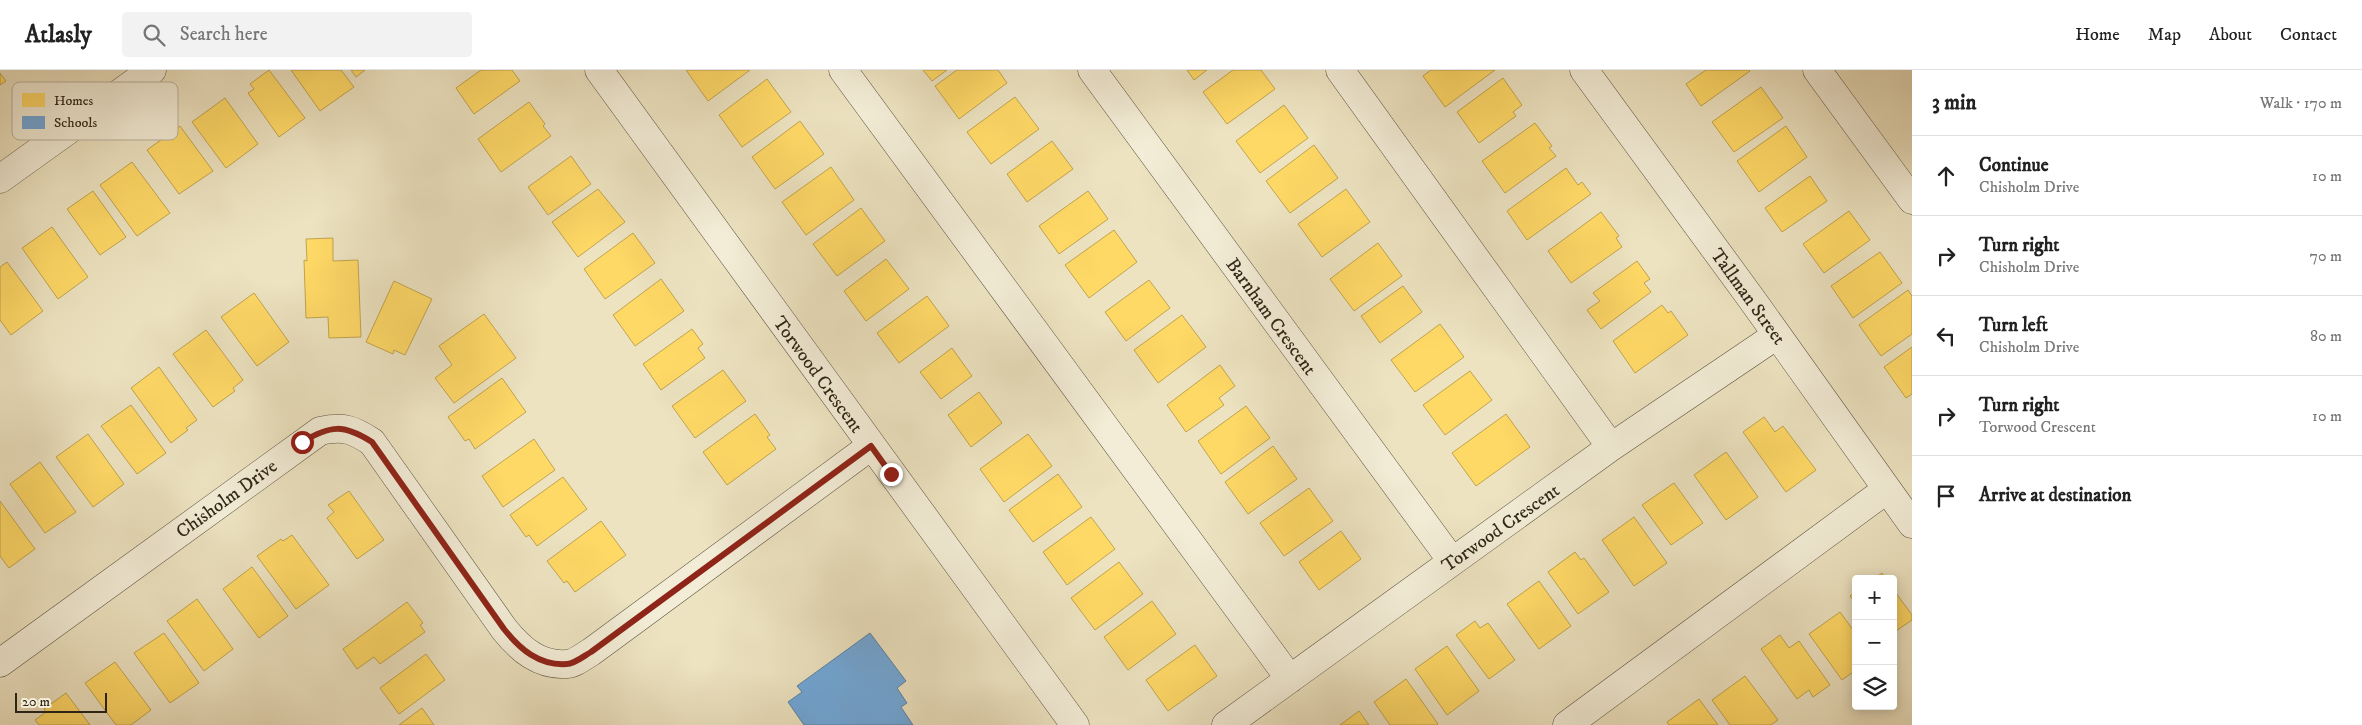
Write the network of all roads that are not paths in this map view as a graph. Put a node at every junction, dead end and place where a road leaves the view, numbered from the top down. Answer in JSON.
{"nodes":[{"id":1,"x":152,"y":70,"type":"edge"},
{"id":2,"x":599,"y":70,"type":"edge"},
{"id":3,"x":844,"y":70,"type":"edge"},
{"id":4,"x":1092,"y":70,"type":"edge"},
{"id":5,"x":1340,"y":70,"type":"edge"},
{"id":6,"x":1584,"y":70,"type":"edge"},
{"id":7,"x":1817,"y":70,"type":"edge"},
{"id":8,"x":135,"y":82,"type":"edge"},
{"id":9,"x":54,"y":140,"type":"edge"},
{"id":10,"x":0,"y":179,"type":"edge"},
{"id":11,"x":1912,"y":200,"type":"edge"},
{"id":12,"x":1777,"y":335,"type":"junction"},
{"id":13,"x":871,"y":446,"type":"junction"},
{"id":14,"x":1612,"y":448,"type":"junction"},
{"id":15,"x":1886,"y":490,"type":"junction"},
{"id":16,"x":1912,"y":524,"type":"edge"},
{"id":17,"x":1452,"y":561,"type":"junction"},
{"id":18,"x":0,"y":662,"type":"edge"},
{"id":19,"x":1290,"y":679,"type":"junction"},
{"id":20,"x":1076,"y":725,"type":"edge"},
{"id":21,"x":1226,"y":725,"type":"edge"},
{"id":22,"x":1567,"y":725,"type":"edge"}],
"edges":[{"from":1,"to":8,"type":"street"},
{"from":2,"to":13,"type":"street","name":"Torwood Crescent"},
{"from":3,"to":19,"type":"street"},
{"from":4,"to":17,"type":"street","name":"Barnham Crescent"},
{"from":5,"to":14,"type":"street"},
{"from":6,"to":12,"type":"street","name":"Tallman Street"},
{"from":7,"to":11,"type":"street"},
{"from":9,"to":10,"type":"street"},
{"from":12,"to":14,"type":"street","name":"Torwood Crescent"},
{"from":12,"to":15,"type":"street","name":"Tallman Street"},
{"from":13,"to":18,"type":"street","name":"Chisholm Drive"},
{"from":13,"to":20,"type":"street","name":"Torwood Crescent"},
{"from":14,"to":17,"type":"street","name":"Torwood Crescent"},
{"from":15,"to":16,"type":"street","name":"Tallman Street"},
{"from":15,"to":22,"type":"street"},
{"from":17,"to":19,"type":"street","name":"Torwood Crescent"},
{"from":19,"to":21,"type":"street","name":"Torwood Crescent"}]}
